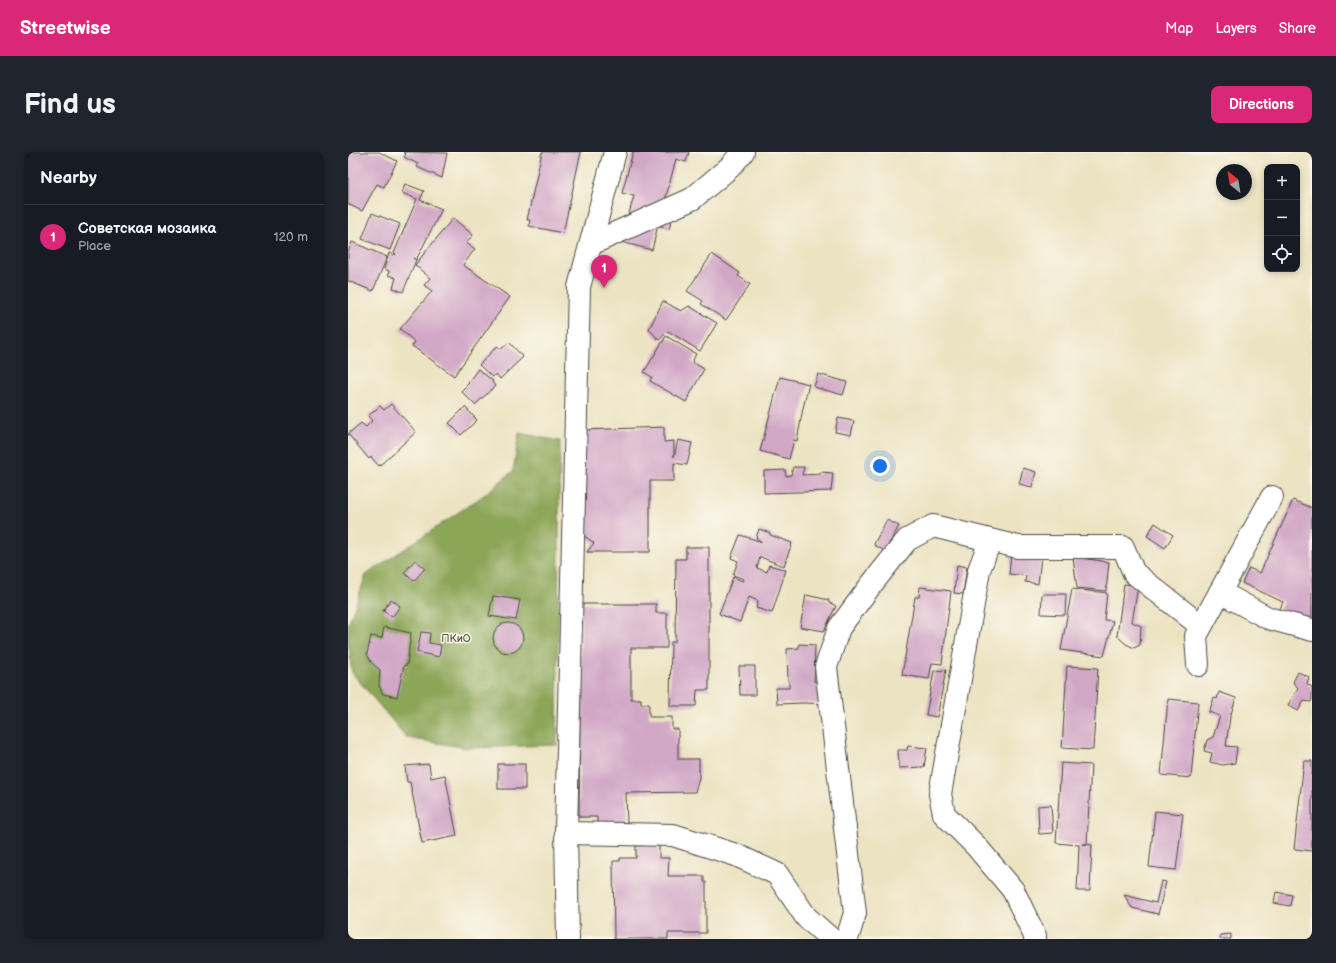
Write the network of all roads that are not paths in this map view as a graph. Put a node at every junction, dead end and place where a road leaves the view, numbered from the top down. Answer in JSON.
{"nodes":[{"id":1,"x":615,"y":152,"type":"edge"},
{"id":2,"x":743,"y":152,"type":"edge"},
{"id":3,"x":590,"y":244,"type":"junction"},
{"id":4,"x":1272,"y":497,"type":"dead end"},
{"id":5,"x":990,"y":540,"type":"junction"},
{"id":6,"x":1220,"y":592,"type":"junction"},
{"id":7,"x":1201,"y":626,"type":"junction"},
{"id":8,"x":1312,"y":630,"type":"edge"},
{"id":9,"x":1198,"y":665,"type":"dead end"},
{"id":10,"x":566,"y":833,"type":"junction"},
{"id":11,"x":568,"y":939,"type":"edge"},
{"id":12,"x":830,"y":939,"type":"edge"},
{"id":13,"x":848,"y":939,"type":"edge"},
{"id":14,"x":1035,"y":939,"type":"edge"}],
"edges":[{"from":1,"to":3,"type":"street"},
{"from":2,"to":3,"type":"street"},
{"from":3,"to":10,"type":"street"},
{"from":4,"to":6,"type":"street"},
{"from":5,"to":7,"type":"street"},
{"from":5,"to":13,"type":"street"},
{"from":5,"to":14,"type":"street"},
{"from":6,"to":7,"type":"street"},
{"from":6,"to":8,"type":"street"},
{"from":7,"to":9,"type":"street"},
{"from":10,"to":11,"type":"street"},
{"from":10,"to":12,"type":"street"}]}
